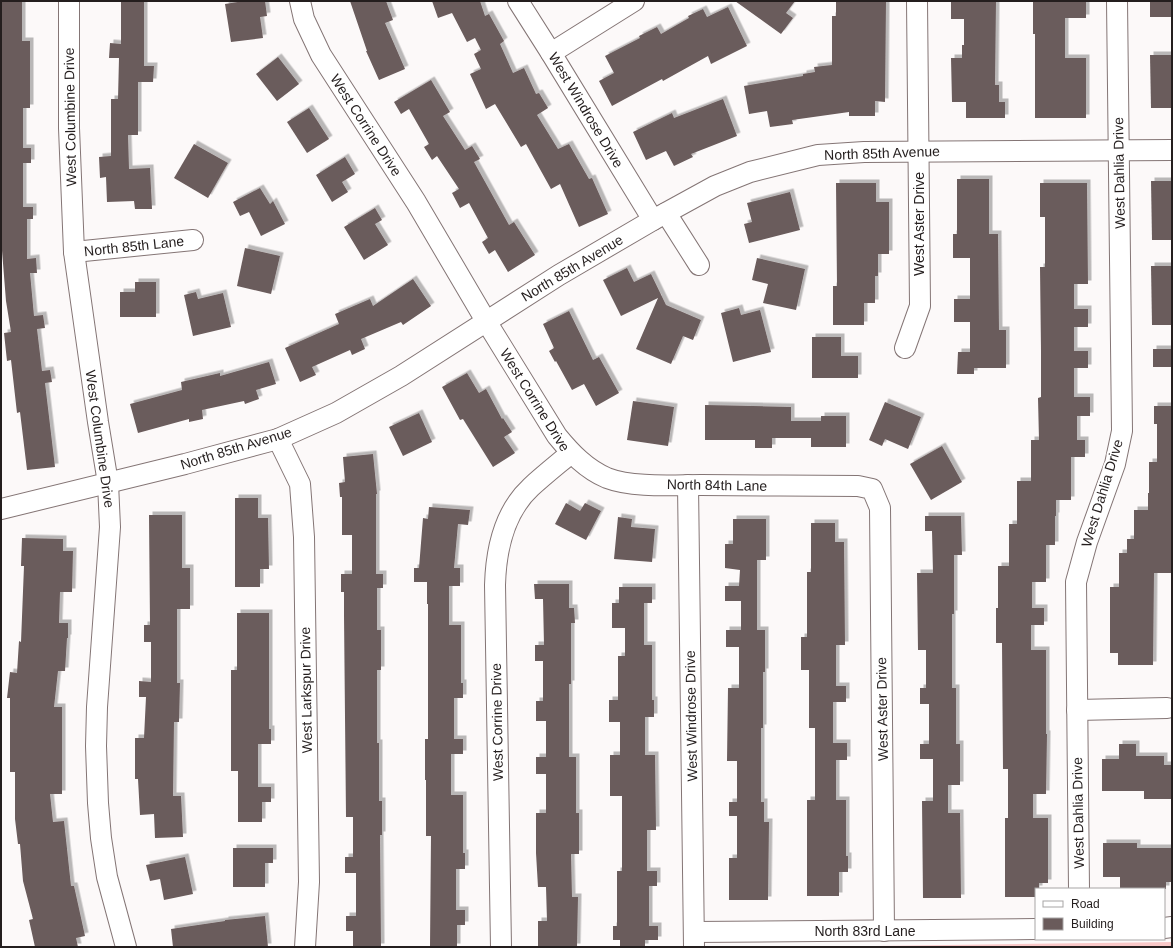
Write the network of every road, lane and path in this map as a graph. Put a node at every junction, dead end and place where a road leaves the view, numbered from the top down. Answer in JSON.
{"nodes":[{"id":1,"x":69,"y":1,"type":"edge"},
{"id":2,"x":300,"y":1,"type":"edge"},
{"id":3,"x":518,"y":1,"type":"edge"},
{"id":4,"x":634,"y":1,"type":"edge"},
{"id":5,"x":917,"y":1,"type":"edge"},
{"id":6,"x":1117,"y":1,"type":"edge"},
{"id":7,"x":551,"y":53,"type":"junction"},
{"id":8,"x":1119,"y":150,"type":"junction"},
{"id":9,"x":1172,"y":150,"type":"edge"},
{"id":10,"x":919,"y":151,"type":"junction"},
{"id":11,"x":660,"y":217,"type":"junction"},
{"id":12,"x":193,"y":240,"type":"dead end"},
{"id":13,"x":74,"y":252,"type":"junction"},
{"id":14,"x":699,"y":265,"type":"dead end"},
{"id":15,"x":486,"y":321,"type":"junction"},
{"id":16,"x":905,"y":348,"type":"dead end"},
{"id":17,"x":278,"y":439,"type":"junction"},
{"id":18,"x":571,"y":453,"type":"junction"},
{"id":19,"x":108,"y":483,"type":"junction"},
{"id":20,"x":688,"y":485,"type":"junction"},
{"id":21,"x":872,"y":489,"type":"joint"},
{"id":22,"x":1,"y":510,"type":"edge"},
{"id":23,"x":1168,"y":708,"type":"dead end"},
{"id":24,"x":1077,"y":710,"type":"junction"},
{"id":25,"x":1079,"y":888,"type":"edge"},
{"id":26,"x":1035,"y":929,"type":"edge"},
{"id":27,"x":884,"y":931,"type":"junction"},
{"id":28,"x":694,"y":939,"type":"edge"},
{"id":29,"x":126,"y":947,"type":"edge"},
{"id":30,"x":306,"y":947,"type":"edge"},
{"id":31,"x":502,"y":947,"type":"edge"}],
"edges":[{"from":1,"to":13,"type":"street","name":"West Columbine Drive"},
{"from":2,"to":15,"type":"street","name":"West Corrine Drive"},
{"from":3,"to":7,"type":"street","name":"West Windrose Drive"},
{"from":4,"to":7,"type":"street"},
{"from":5,"to":10,"type":"street","name":"West Aster Drive"},
{"from":6,"to":8,"type":"street","name":"West Dahlia Drive"},
{"from":7,"to":11,"type":"street","name":"West Windrose Drive"},
{"from":8,"to":9,"type":"street","name":"North 85th Avenue"},
{"from":8,"to":10,"type":"street","name":"North 85th Avenue"},
{"from":8,"to":24,"type":"street","name":"West Dahlia Drive"},
{"from":10,"to":11,"type":"street","name":"North 85th Avenue"},
{"from":10,"to":16,"type":"street","name":"West Aster Drive"},
{"from":11,"to":14,"type":"street","name":"West Windrose Drive"},
{"from":11,"to":15,"type":"street","name":"North 85th Avenue"},
{"from":12,"to":13,"type":"street","name":"North 85th Lane"},
{"from":13,"to":19,"type":"street","name":"West Columbine Drive"},
{"from":15,"to":17,"type":"street","name":"North 85th Avenue"},
{"from":15,"to":18,"type":"street","name":"West Corrine Drive"},
{"from":17,"to":19,"type":"street","name":"North 85th Avenue"},
{"from":17,"to":30,"type":"street","name":"West Larkspur Drive"},
{"from":18,"to":20,"type":"street","name":"North 84th Lane"},
{"from":18,"to":31,"type":"street","name":"West Corrine Drive"},
{"from":19,"to":22,"type":"street","name":"North 85th Avenue"},
{"from":19,"to":29,"type":"street","name":"West Columbine Drive"},
{"from":20,"to":21,"type":"street","name":"North 84th Lane"},
{"from":20,"to":28,"type":"street","name":"West Windrose Drive"},
{"from":21,"to":27,"type":"street","name":"West Aster Drive"},
{"from":23,"to":24,"type":"street"},
{"from":24,"to":25,"type":"street","name":"West Dahlia Drive"},
{"from":26,"to":27,"type":"street","name":"North 83rd Lane"},
{"from":27,"to":28,"type":"street","name":"North 83rd Lane"}]}
